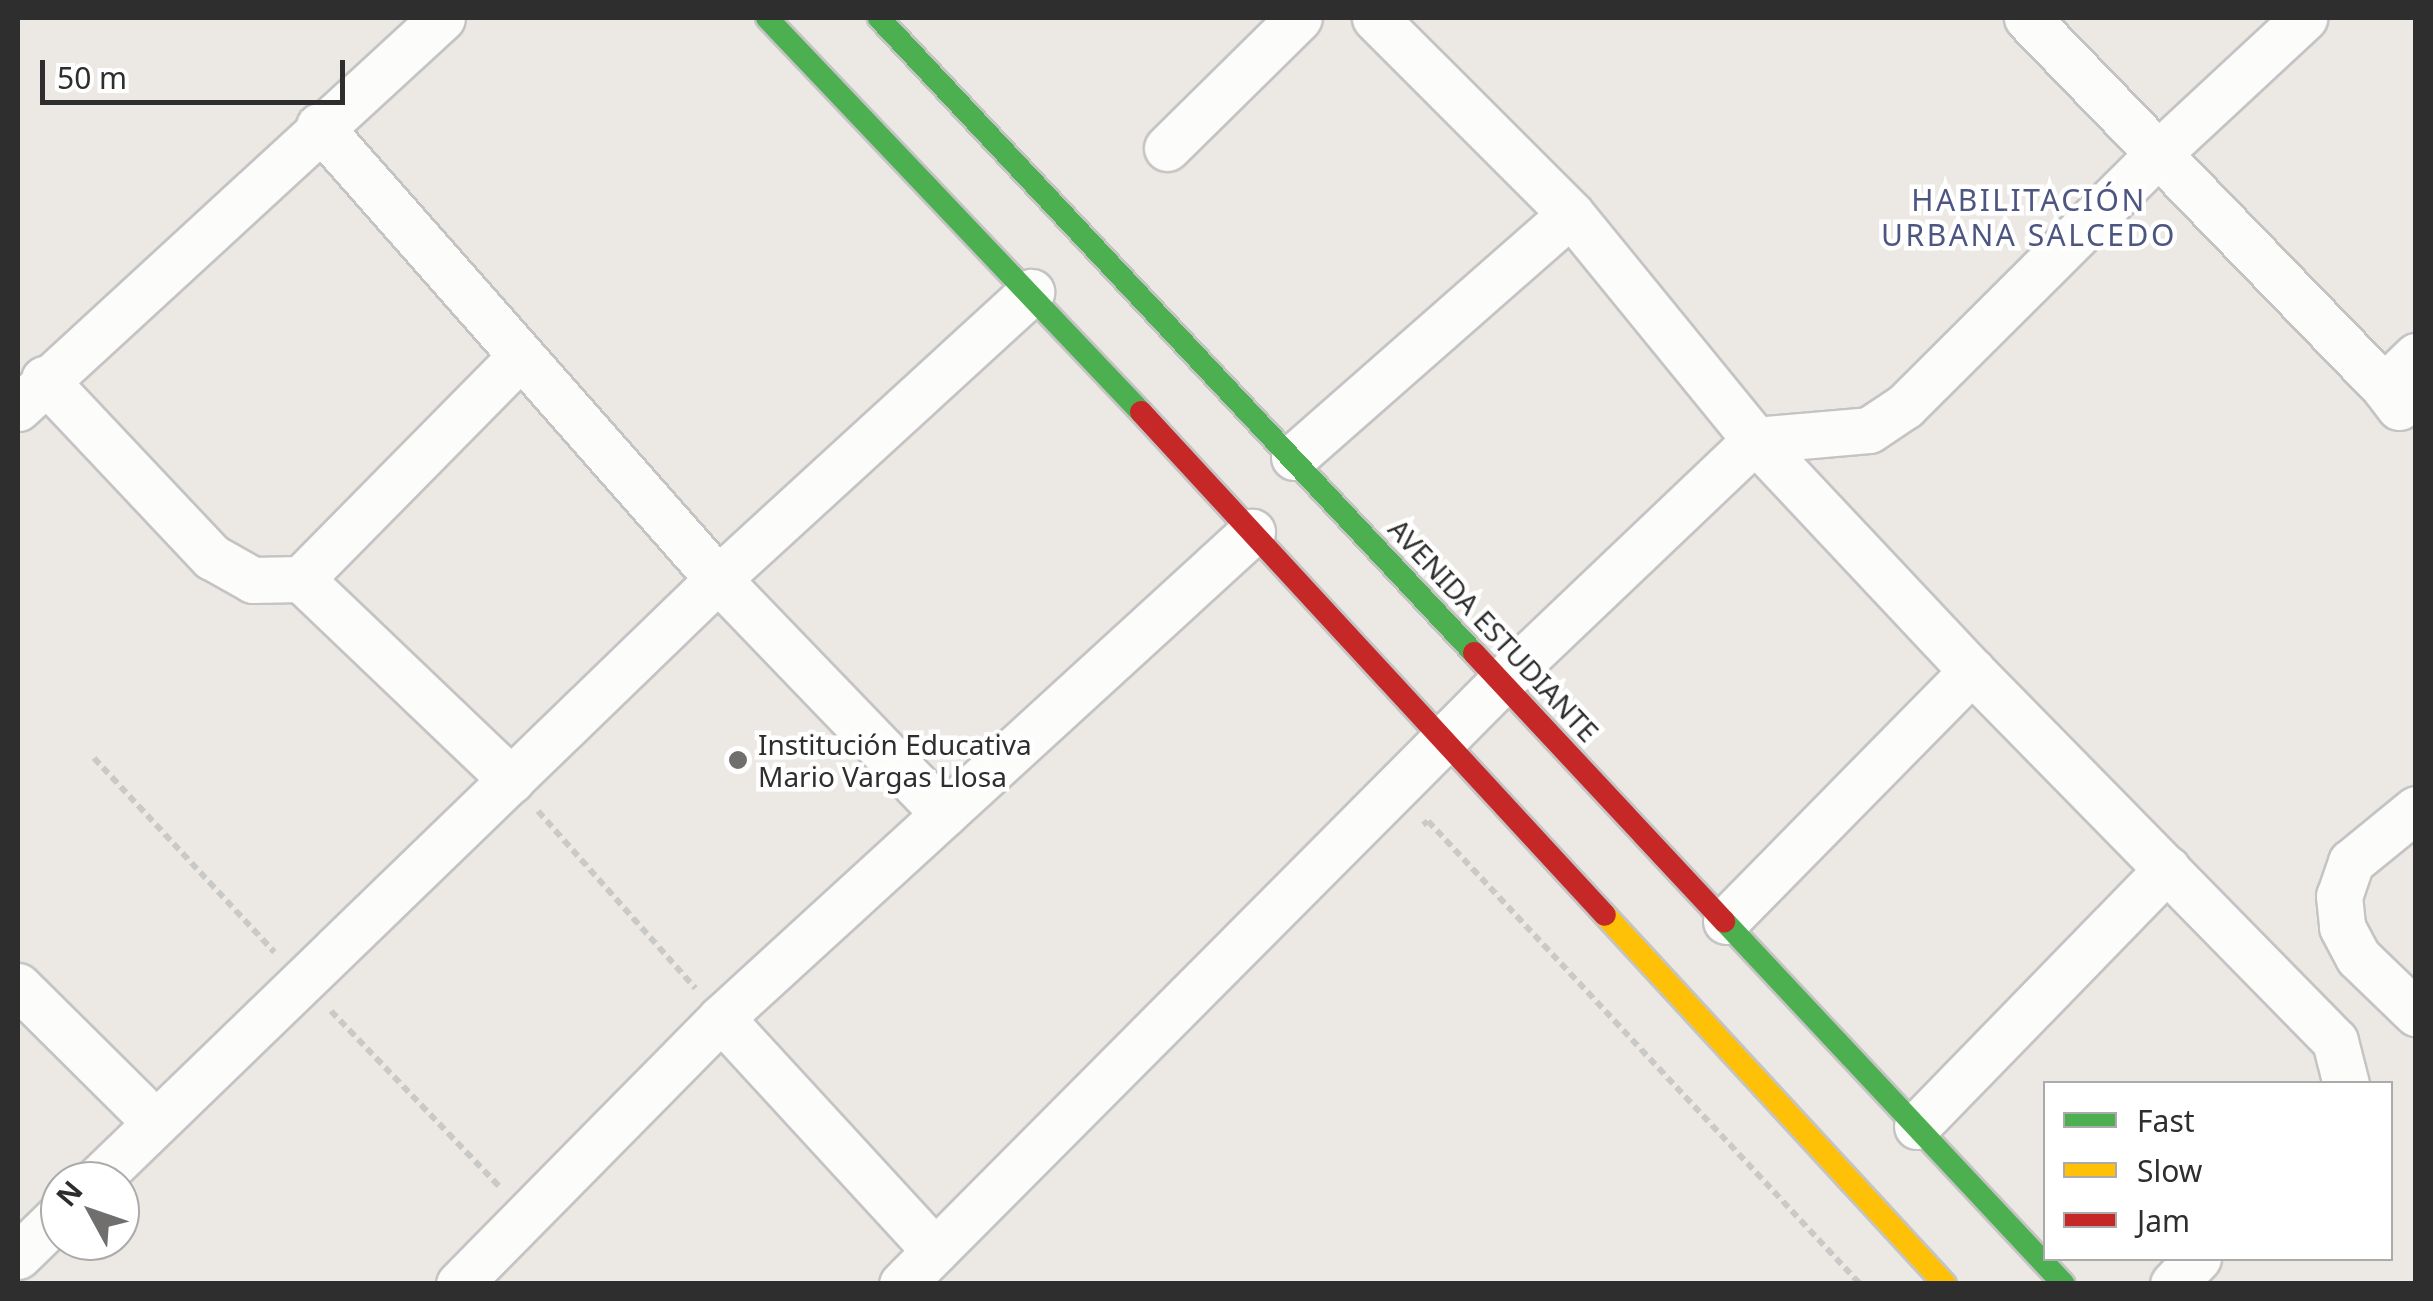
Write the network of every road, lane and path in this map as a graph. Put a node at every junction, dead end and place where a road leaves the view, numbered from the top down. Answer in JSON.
{"nodes":[{"id":1,"x":442,"y":18,"type":"edge"},
{"id":2,"x":767,"y":18,"type":"edge"},
{"id":3,"x":1299,"y":18,"type":"edge"},
{"id":4,"x":1374,"y":18,"type":"edge"},
{"id":5,"x":2027,"y":18,"type":"edge"},
{"id":6,"x":2304,"y":18,"type":"edge"},
{"id":7,"x":883,"y":19,"type":"edge"},
{"id":8,"x":319,"y":126,"type":"junction"},
{"id":9,"x":1167,"y":148,"type":"dead end"},
{"id":10,"x":2160,"y":152,"type":"junction"},
{"id":11,"x":1571,"y":214,"type":"junction"},
{"id":12,"x":1031,"y":292,"type":"junction"},
{"id":13,"x":520,"y":358,"type":"junction"},
{"id":14,"x":2405,"y":382,"type":"edge"},
{"id":15,"x":31,"y":393,"type":"edge"},
{"id":16,"x":2416,"y":429,"type":"edge"},
{"id":17,"x":1754,"y":440,"type":"junction"},
{"id":18,"x":1294,"y":457,"type":"junction"},
{"id":19,"x":1252,"y":532,"type":"junction"},
{"id":20,"x":300,"y":579,"type":"junction"},
{"id":21,"x":718,"y":579,"type":"junction"},
{"id":22,"x":1972,"y":670,"type":"junction"},
{"id":23,"x":1501,"y":682,"type":"junction"},
{"id":24,"x":1447,"y":741,"type":"junction"},
{"id":25,"x":510,"y":780,"type":"junction"},
{"id":26,"x":2416,"y":809,"type":"edge"},
{"id":27,"x":944,"y":814,"type":"junction"},
{"id":28,"x":1414,"y":835,"type":"dead end"},
{"id":29,"x":2167,"y":869,"type":"junction"},
{"id":30,"x":1726,"y":922,"type":"junction"},
{"id":31,"x":18,"y":986,"type":"edge"},
{"id":32,"x":2416,"y":1013,"type":"edge"},
{"id":33,"x":721,"y":1018,"type":"junction"},
{"id":34,"x":2345,"y":1081,"type":"edge"},
{"id":35,"x":156,"y":1123,"type":"junction"},
{"id":36,"x":1917,"y":1126,"type":"junction"},
{"id":37,"x":117,"y":1161,"type":"edge"},
{"id":38,"x":40,"y":1235,"type":"edge"},
{"id":39,"x":934,"y":1252,"type":"junction"},
{"id":40,"x":18,"y":1256,"type":"edge"},
{"id":41,"x":2195,"y":1261,"type":"edge"},
{"id":42,"x":459,"y":1284,"type":"edge"},
{"id":43,"x":902,"y":1284,"type":"edge"},
{"id":44,"x":1860,"y":1284,"type":"edge"},
{"id":45,"x":1945,"y":1284,"type":"edge"},
{"id":46,"x":2064,"y":1284,"type":"edge"},
{"id":47,"x":2173,"y":1284,"type":"edge"}],
"edges":[{"from":1,"to":8,"type":"street"},
{"from":2,"to":12,"type":"street"},
{"from":3,"to":9,"type":"street"},
{"from":4,"to":11,"type":"street"},
{"from":5,"to":10,"type":"street"},
{"from":6,"to":10,"type":"street"},
{"from":7,"to":18,"type":"street","name":"AVENIDA ESTUDIANTE"},
{"from":8,"to":13,"type":"street"},
{"from":8,"to":15,"type":"street"},
{"from":10,"to":14,"type":"street"},
{"from":10,"to":17,"type":"street"},
{"from":11,"to":17,"type":"street"},
{"from":11,"to":18,"type":"street"},
{"from":12,"to":19,"type":"street"},
{"from":12,"to":21,"type":"street"},
{"from":13,"to":20,"type":"street"},
{"from":13,"to":21,"type":"street"},
{"from":14,"to":16,"type":"street"},
{"from":15,"to":20,"type":"street"},
{"from":17,"to":22,"type":"street"},
{"from":17,"to":23,"type":"street"},
{"from":18,"to":23,"type":"street","name":"AVENIDA ESTUDIANTE"},
{"from":19,"to":24,"type":"street"},
{"from":19,"to":27,"type":"street"},
{"from":20,"to":25,"type":"street"},
{"from":21,"to":25,"type":"street"},
{"from":21,"to":27,"type":"street"},
{"from":22,"to":29,"type":"street"},
{"from":22,"to":30,"type":"street"},
{"from":23,"to":24,"type":"street"},
{"from":23,"to":30,"type":"street","name":"AVENIDA ESTUDIANTE"},
{"from":24,"to":39,"type":"street"},
{"from":24,"to":45,"type":"street"},
{"from":25,"to":33,"type":"path"},
{"from":25,"to":35,"type":"street"},
{"from":26,"to":32,"type":"street"},
{"from":27,"to":33,"type":"street"},
{"from":28,"to":44,"type":"path"},
{"from":29,"to":34,"type":"street"},
{"from":29,"to":36,"type":"street"},
{"from":30,"to":36,"type":"street","name":"AVENIDA ESTUDIANTE"},
{"from":31,"to":35,"type":"street"},
{"from":33,"to":39,"type":"street"},
{"from":33,"to":42,"type":"street"},
{"from":35,"to":37,"type":"street"},
{"from":36,"to":46,"type":"street","name":"AVENIDA ESTUDIANTE"},
{"from":38,"to":40,"type":"street"},
{"from":39,"to":43,"type":"street"},
{"from":41,"to":47,"type":"street"}]}
